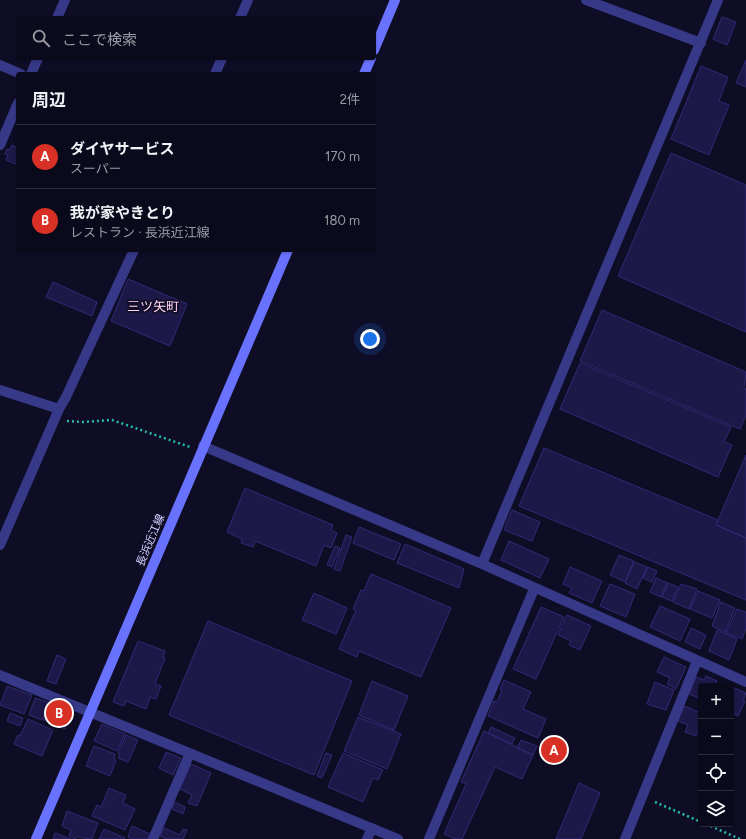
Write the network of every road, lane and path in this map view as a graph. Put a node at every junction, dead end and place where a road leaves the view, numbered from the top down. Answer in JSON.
{"nodes":[{"id":1,"x":65,"y":0,"type":"edge"},
{"id":2,"x":248,"y":0,"type":"edge"},
{"id":3,"x":396,"y":0,"type":"edge"},
{"id":4,"x":586,"y":0,"type":"edge"},
{"id":5,"x":718,"y":0,"type":"edge"},
{"id":6,"x":58,"y":16,"type":"edge"},
{"id":7,"x":241,"y":16,"type":"edge"},
{"id":8,"x":701,"y":43,"type":"junction"},
{"id":9,"x":376,"y":45,"type":"edge"},
{"id":10,"x":37,"y":60,"type":"edge"},
{"id":11,"x":221,"y":60,"type":"edge"},
{"id":12,"x":369,"y":60,"type":"edge"},
{"id":13,"x":0,"y":64,"type":"edge"},
{"id":14,"x":17,"y":72,"type":"edge"},
{"id":15,"x":31,"y":72,"type":"edge"},
{"id":16,"x":216,"y":72,"type":"edge"},
{"id":17,"x":365,"y":72,"type":"edge"},
{"id":18,"x":16,"y":108,"type":"edge"},
{"id":19,"x":0,"y":145,"type":"edge"},
{"id":20,"x":133,"y":252,"type":"edge"},
{"id":21,"x":287,"y":252,"type":"edge"},
{"id":22,"x":0,"y":390,"type":"edge"},
{"id":23,"x":59,"y":409,"type":"junction"},
{"id":24,"x":55,"y":419,"type":"junction"},
{"id":25,"x":203,"y":446,"type":"junction"},
{"id":26,"x":188,"y":452,"type":"dead end"},
{"id":27,"x":0,"y":545,"type":"edge"},
{"id":28,"x":482,"y":564,"type":"junction"},
{"id":29,"x":534,"y":588,"type":"junction"},
{"id":30,"x":697,"y":661,"type":"junction"},
{"id":31,"x":0,"y":675,"type":"edge"},
{"id":32,"x":746,"y":682,"type":"edge"},
{"id":33,"x":90,"y":712,"type":"junction"},
{"id":34,"x":190,"y":753,"type":"junction"},
{"id":35,"x":642,"y":796,"type":"junction"},
{"id":36,"x":698,"y":821,"type":"edge"},
{"id":37,"x":713,"y":827,"type":"edge"},
{"id":38,"x":372,"y":828,"type":"junction"},
{"id":39,"x":36,"y":839,"type":"edge"},
{"id":40,"x":153,"y":839,"type":"edge"},
{"id":41,"x":367,"y":839,"type":"edge"},
{"id":42,"x":398,"y":839,"type":"edge"},
{"id":43,"x":429,"y":839,"type":"edge"},
{"id":44,"x":625,"y":839,"type":"edge"},
{"id":45,"x":740,"y":839,"type":"edge"}],
"edges":[{"from":1,"to":6,"type":"street"},
{"from":2,"to":7,"type":"street"},
{"from":3,"to":9,"type":"main road"},
{"from":4,"to":8,"type":"street"},
{"from":5,"to":8,"type":"street"},
{"from":8,"to":28,"type":"street"},
{"from":10,"to":15,"type":"street"},
{"from":11,"to":16,"type":"street"},
{"from":12,"to":17,"type":"main road"},
{"from":13,"to":14,"type":"street"},
{"from":18,"to":19,"type":"street"},
{"from":20,"to":23,"type":"street"},
{"from":21,"to":25,"type":"main road","name":"長浜近江線"},
{"from":22,"to":23,"type":"street"},
{"from":23,"to":24,"type":"street"},
{"from":24,"to":26,"type":"path"},
{"from":24,"to":27,"type":"street"},
{"from":25,"to":28,"type":"street"},
{"from":25,"to":33,"type":"main road","name":"長浜近江線"},
{"from":28,"to":29,"type":"street"},
{"from":29,"to":30,"type":"street"},
{"from":29,"to":43,"type":"street"},
{"from":30,"to":32,"type":"street"},
{"from":30,"to":35,"type":"street"},
{"from":31,"to":33,"type":"street"},
{"from":33,"to":34,"type":"street"},
{"from":33,"to":39,"type":"main road","name":"長浜近江線"},
{"from":34,"to":38,"type":"street"},
{"from":34,"to":40,"type":"street"},
{"from":35,"to":36,"type":"path"},
{"from":35,"to":44,"type":"street"},
{"from":37,"to":45,"type":"path"},
{"from":38,"to":41,"type":"street"},
{"from":38,"to":42,"type":"street"}]}
